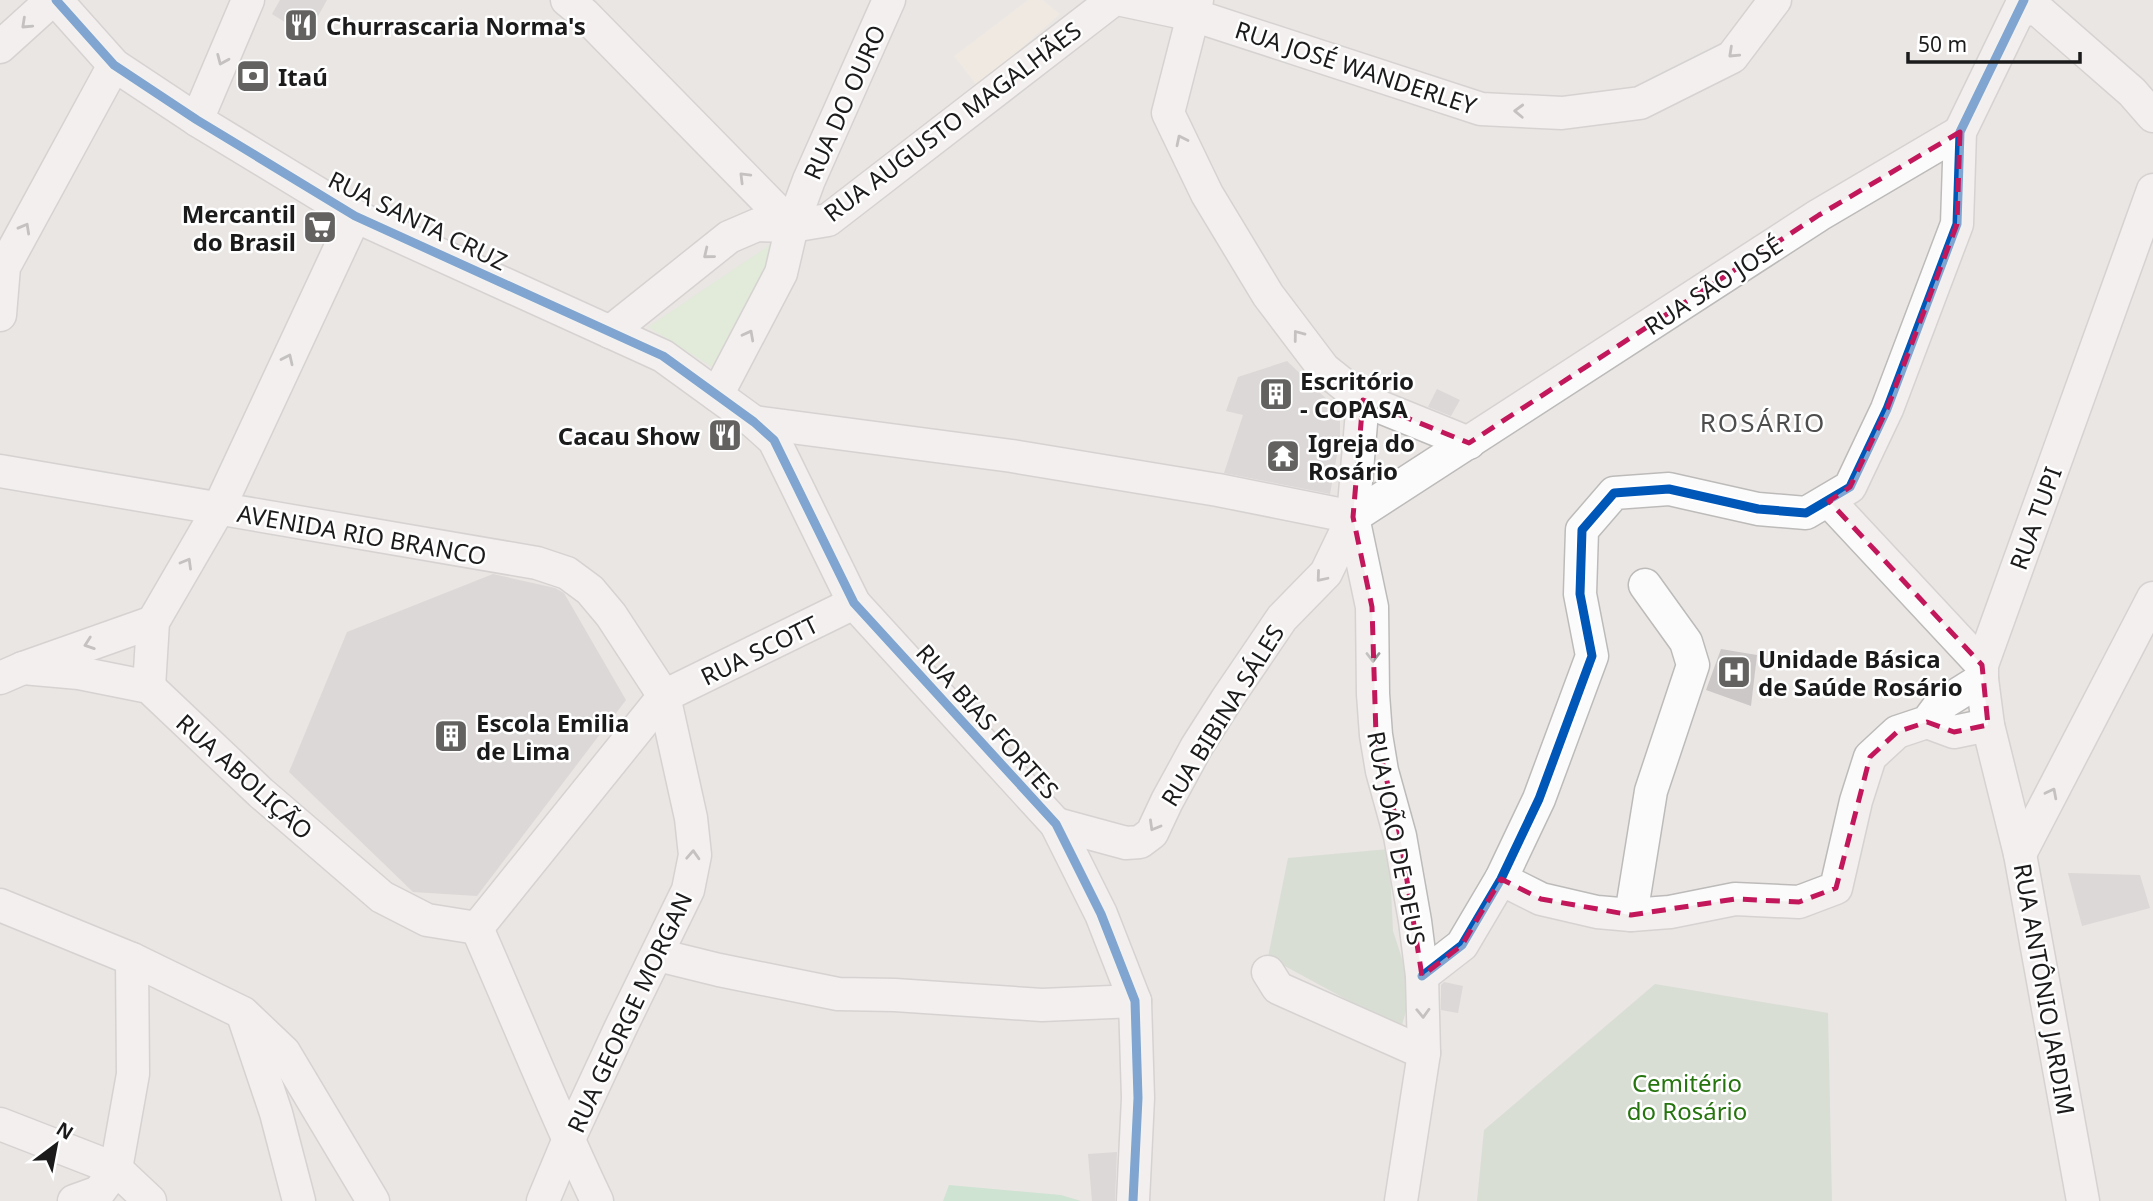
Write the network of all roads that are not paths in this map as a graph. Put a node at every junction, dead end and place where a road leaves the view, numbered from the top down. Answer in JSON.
{"nodes":[{"id":1,"x":54,"y":0,"type":"edge"},
{"id":2,"x":248,"y":0,"type":"edge"},
{"id":3,"x":567,"y":0,"type":"edge"},
{"id":4,"x":889,"y":0,"type":"edge"},
{"id":5,"x":1113,"y":0,"type":"edge"},
{"id":6,"x":1122,"y":0,"type":"edge"},
{"id":7,"x":1775,"y":0,"type":"edge"},
{"id":8,"x":2031,"y":3,"type":"edge"},
{"id":9,"x":1195,"y":7,"type":"edge"},
{"id":10,"x":0,"y":47,"type":"edge"},
{"id":11,"x":114,"y":65,"type":"junction"},
{"id":12,"x":2153,"y":102,"type":"edge"},
{"id":13,"x":2153,"y":116,"type":"edge"},
{"id":14,"x":197,"y":120,"type":"junction"},
{"id":15,"x":1960,"y":132,"type":"junction"},
{"id":16,"x":2153,"y":190,"type":"edge"},
{"id":17,"x":355,"y":216,"type":"junction"},
{"id":18,"x":792,"y":226,"type":"junction"},
{"id":19,"x":0,"y":315,"type":"edge"},
{"id":20,"x":610,"y":332,"type":"junction"},
{"id":21,"x":717,"y":396,"type":"junction"},
{"id":22,"x":1363,"y":400,"type":"junction"},
{"id":23,"x":754,"y":422,"type":"junction"},
{"id":24,"x":1469,"y":443,"type":"junction"},
{"id":25,"x":0,"y":471,"type":"edge"},
{"id":26,"x":1829,"y":501,"type":"junction"},
{"id":27,"x":218,"y":510,"type":"junction"},
{"id":28,"x":1353,"y":517,"type":"junction"},
{"id":29,"x":1645,"y":585,"type":"dead end"},
{"id":30,"x":2153,"y":598,"type":"edge"},
{"id":31,"x":855,"y":603,"type":"junction"},
{"id":32,"x":153,"y":622,"type":"junction"},
{"id":33,"x":1982,"y":672,"type":"junction"},
{"id":34,"x":11,"y":673,"type":"edge"},
{"id":35,"x":149,"y":687,"type":"junction"},
{"id":36,"x":664,"y":696,"type":"junction"},
{"id":37,"x":1927,"y":722,"type":"junction"},
{"id":38,"x":1988,"y":725,"type":"junction"},
{"id":39,"x":1056,"y":824,"type":"junction"},
{"id":40,"x":2020,"y":854,"type":"junction"},
{"id":41,"x":1501,"y":880,"type":"junction"},
{"id":42,"x":0,"y":905,"type":"edge"},
{"id":43,"x":1631,"y":915,"type":"junction"},
{"id":44,"x":477,"y":928,"type":"junction"},
{"id":45,"x":658,"y":955,"type":"junction"},
{"id":46,"x":132,"y":959,"type":"junction"},
{"id":47,"x":1268,"y":972,"type":"dead end"},
{"id":48,"x":1422,"y":976,"type":"junction"},
{"id":49,"x":1135,"y":1001,"type":"junction"},
{"id":50,"x":243,"y":1013,"type":"junction"},
{"id":51,"x":1424,"y":1053,"type":"junction"},
{"id":52,"x":0,"y":1124,"type":"edge"},
{"id":53,"x":568,"y":1141,"type":"junction"},
{"id":54,"x":117,"y":1169,"type":"junction"},
{"id":55,"x":74,"y":1201,"type":"edge"},
{"id":56,"x":150,"y":1201,"type":"edge"},
{"id":57,"x":299,"y":1201,"type":"edge"},
{"id":58,"x":373,"y":1201,"type":"edge"},
{"id":59,"x":543,"y":1201,"type":"edge"},
{"id":60,"x":597,"y":1201,"type":"edge"},
{"id":61,"x":1133,"y":1201,"type":"edge"},
{"id":62,"x":1401,"y":1201,"type":"edge"},
{"id":63,"x":2083,"y":1201,"type":"edge"}],
"edges":[{"from":1,"to":10,"type":"street","one_way":true},
{"from":1,"to":11,"type":"street","name":"RUA SANTA CRUZ"},
{"from":2,"to":14,"type":"street","one_way":true},
{"from":18,"to":3,"type":"street","one_way":true},
{"from":4,"to":18,"type":"street","name":"RUA DO OURO"},
{"from":5,"to":18,"type":"street","name":"RUA AUGUSTO MAGALHÃES"},
{"from":6,"to":9,"type":"street"},
{"from":7,"to":9,"type":"street","name":"RUA JOSÉ WANDERLEY","one_way":true},
{"from":8,"to":12,"type":"street"},
{"from":8,"to":13,"type":"street"},
{"from":8,"to":15,"type":"street"},
{"from":22,"to":9,"type":"street","one_way":true},
{"from":11,"to":14,"type":"street","name":"RUA SANTA CRUZ"},
{"from":19,"to":11,"type":"street","one_way":true},
{"from":14,"to":17,"type":"street","name":"RUA SANTA CRUZ"},
{"from":15,"to":24,"type":"street","name":"RUA SÃO JOSÉ"},
{"from":15,"to":26,"type":"street"},
{"from":16,"to":33,"type":"street","name":"RUA TUPI"},
{"from":17,"to":20,"type":"street","name":"RUA SANTA CRUZ"},
{"from":27,"to":17,"type":"street","one_way":true},
{"from":18,"to":20,"type":"street","name":"RUA AUGUSTO MAGALHÃES","one_way":true},
{"from":21,"to":18,"type":"street","name":"RUA DO OURO","one_way":true},
{"from":20,"to":21,"type":"street","name":"RUA SANTA CRUZ"},
{"from":21,"to":23,"type":"street","name":"RUA BIAS FORTES"},
{"from":22,"to":24,"type":"street"},
{"from":22,"to":28,"type":"street"},
{"from":23,"to":28,"type":"street"},
{"from":23,"to":31,"type":"street","name":"RUA BIAS FORTES"},
{"from":24,"to":28,"type":"street","name":"RUA SÃO JOSÉ"},
{"from":25,"to":27,"type":"street","name":"AVENIDA RIO BRANCO"},
{"from":26,"to":33,"type":"street"},
{"from":26,"to":41,"type":"street"},
{"from":32,"to":27,"type":"street","one_way":true},
{"from":27,"to":36,"type":"street","name":"AVENIDA RIO BRANCO"},
{"from":28,"to":39,"type":"street","name":"RUA BIBINA SÁLES","one_way":true},
{"from":28,"to":48,"type":"street","name":"RUA JOÃO DE DEUS","one_way":true},
{"from":29,"to":43,"type":"street"},
{"from":40,"to":30,"type":"street","name":"RUA ANTÔNIO JARDIM","one_way":true},
{"from":31,"to":36,"type":"street","name":"RUA SCOTT"},
{"from":31,"to":39,"type":"street","name":"RUA BIAS FORTES"},
{"from":32,"to":34,"type":"street","one_way":true},
{"from":32,"to":35,"type":"street"},
{"from":33,"to":37,"type":"street"},
{"from":33,"to":38,"type":"street","name":"RUA TUPI"},
{"from":34,"to":35,"type":"street"},
{"from":35,"to":44,"type":"street","name":"RUA ABOLIÇÃO"},
{"from":36,"to":44,"type":"street"},
{"from":45,"to":36,"type":"street","name":"RUA GEORGE MORGAN","one_way":true},
{"from":37,"to":38,"type":"street"},
{"from":37,"to":43,"type":"street"},
{"from":38,"to":40,"type":"street","name":"RUA TUPI"},
{"from":39,"to":49,"type":"street","name":"RUA BIAS FORTES"},
{"from":40,"to":63,"type":"street","name":"RUA ANTÔNIO JARDIM"},
{"from":41,"to":43,"type":"street"},
{"from":41,"to":48,"type":"street"},
{"from":42,"to":46,"type":"street"},
{"from":44,"to":53,"type":"street"},
{"from":45,"to":49,"type":"street"},
{"from":45,"to":53,"type":"street","name":"RUA GEORGE MORGAN"},
{"from":46,"to":50,"type":"street"},
{"from":46,"to":54,"type":"street"},
{"from":47,"to":51,"type":"street"},
{"from":48,"to":51,"type":"street","name":"RUA JOÃO DE DEUS","one_way":true},
{"from":49,"to":61,"type":"street","name":"RUA BIAS FORTES"},
{"from":50,"to":57,"type":"street"},
{"from":50,"to":58,"type":"street"},
{"from":51,"to":62,"type":"street","name":"RUA JOÃO DE DEUS"},
{"from":52,"to":54,"type":"street"},
{"from":53,"to":59,"type":"street","name":"RUA GEORGE MORGAN"},
{"from":53,"to":60,"type":"street"},
{"from":54,"to":55,"type":"street"},
{"from":54,"to":56,"type":"street"}]}
